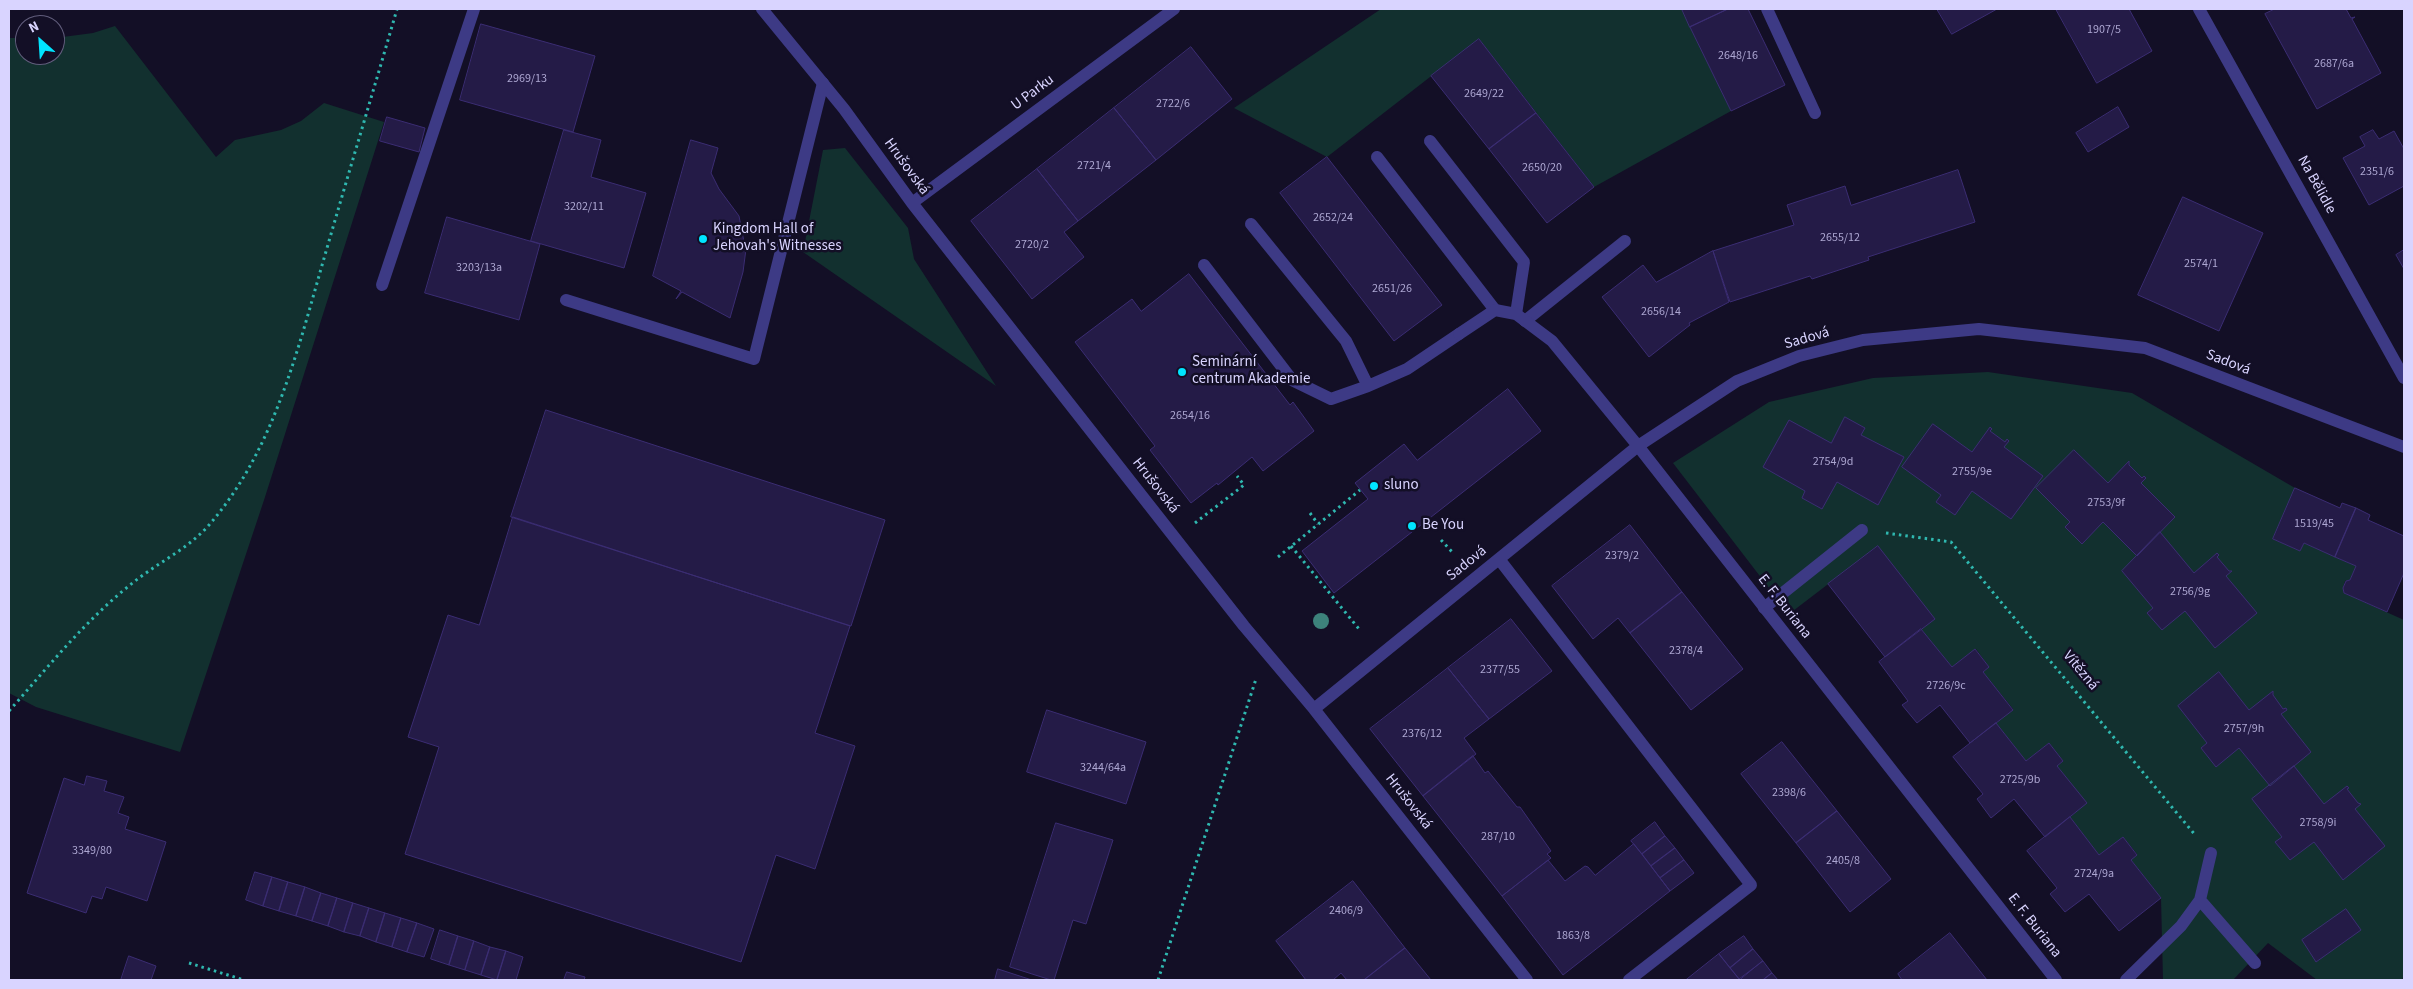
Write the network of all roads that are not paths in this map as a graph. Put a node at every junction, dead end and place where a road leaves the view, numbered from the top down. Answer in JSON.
{"nodes":[{"id":1,"x":474,"y":9,"type":"edge"},
{"id":2,"x":762,"y":9,"type":"edge"},
{"id":3,"x":1174,"y":9,"type":"edge"},
{"id":4,"x":1767,"y":9,"type":"edge"},
{"id":5,"x":2199,"y":9,"type":"edge"},
{"id":6,"x":823,"y":83,"type":"junction"},
{"id":7,"x":1815,"y":113,"type":"dead end"},
{"id":8,"x":1430,"y":141,"type":"dead end"},
{"id":9,"x":1377,"y":156,"type":"dead end"},
{"id":10,"x":912,"y":203,"type":"junction"},
{"id":11,"x":1251,"y":224,"type":"dead end"},
{"id":12,"x":1625,"y":241,"type":"dead end"},
{"id":13,"x":1204,"y":265,"type":"dead end"},
{"id":14,"x":382,"y":285,"type":"dead end"},
{"id":15,"x":566,"y":300,"type":"dead end"},
{"id":16,"x":1495,"y":310,"type":"junction"},
{"id":17,"x":1521,"y":317,"type":"junction"},
{"id":18,"x":2404,"y":378,"type":"edge"},
{"id":19,"x":1368,"y":386,"type":"junction"},
{"id":20,"x":1638,"y":446,"type":"junction"},
{"id":21,"x":2404,"y":447,"type":"edge"},
{"id":22,"x":1862,"y":530,"type":"road end"},
{"id":23,"x":1499,"y":559,"type":"junction"},
{"id":24,"x":1764,"y":608,"type":"junction"},
{"id":25,"x":1314,"y":709,"type":"junction"},
{"id":26,"x":2211,"y":854,"type":"road end"},
{"id":27,"x":2200,"y":900,"type":"junction"},
{"id":28,"x":2255,"y":963,"type":"dead end"},
{"id":29,"x":1526,"y":980,"type":"edge"},
{"id":30,"x":1629,"y":980,"type":"edge"},
{"id":31,"x":2056,"y":980,"type":"edge"},
{"id":32,"x":2126,"y":980,"type":"edge"}],
"edges":[{"from":1,"to":14,"type":"street"},
{"from":2,"to":6,"type":"street","name":"Hrušovská"},
{"from":3,"to":10,"type":"street","name":"U Parku"},
{"from":4,"to":7,"type":"street"},
{"from":5,"to":18,"type":"street","name":"Na Bělidle"},
{"from":6,"to":10,"type":"street","name":"Hrušovská"},
{"from":6,"to":15,"type":"street"},
{"from":8,"to":17,"type":"street"},
{"from":9,"to":16,"type":"street"},
{"from":10,"to":25,"type":"street","name":"Hrušovská"},
{"from":11,"to":19,"type":"street"},
{"from":12,"to":17,"type":"street"},
{"from":13,"to":19,"type":"street"},
{"from":16,"to":17,"type":"street","name":"E. F. Buriana"},
{"from":16,"to":19,"type":"street"},
{"from":17,"to":20,"type":"street","name":"E. F. Buriana"},
{"from":20,"to":21,"type":"street","name":"Sadová"},
{"from":20,"to":23,"type":"street","name":"Sadová"},
{"from":20,"to":24,"type":"street","name":"E. F. Buriana"},
{"from":22,"to":24,"type":"street"},
{"from":23,"to":25,"type":"street","name":"Sadová"},
{"from":23,"to":30,"type":"street"},
{"from":24,"to":31,"type":"street","name":"E. F. Buriana"},
{"from":25,"to":29,"type":"street","name":"Hrušovská"},
{"from":26,"to":27,"type":"street"},
{"from":27,"to":28,"type":"street"},
{"from":27,"to":32,"type":"street"}]}
